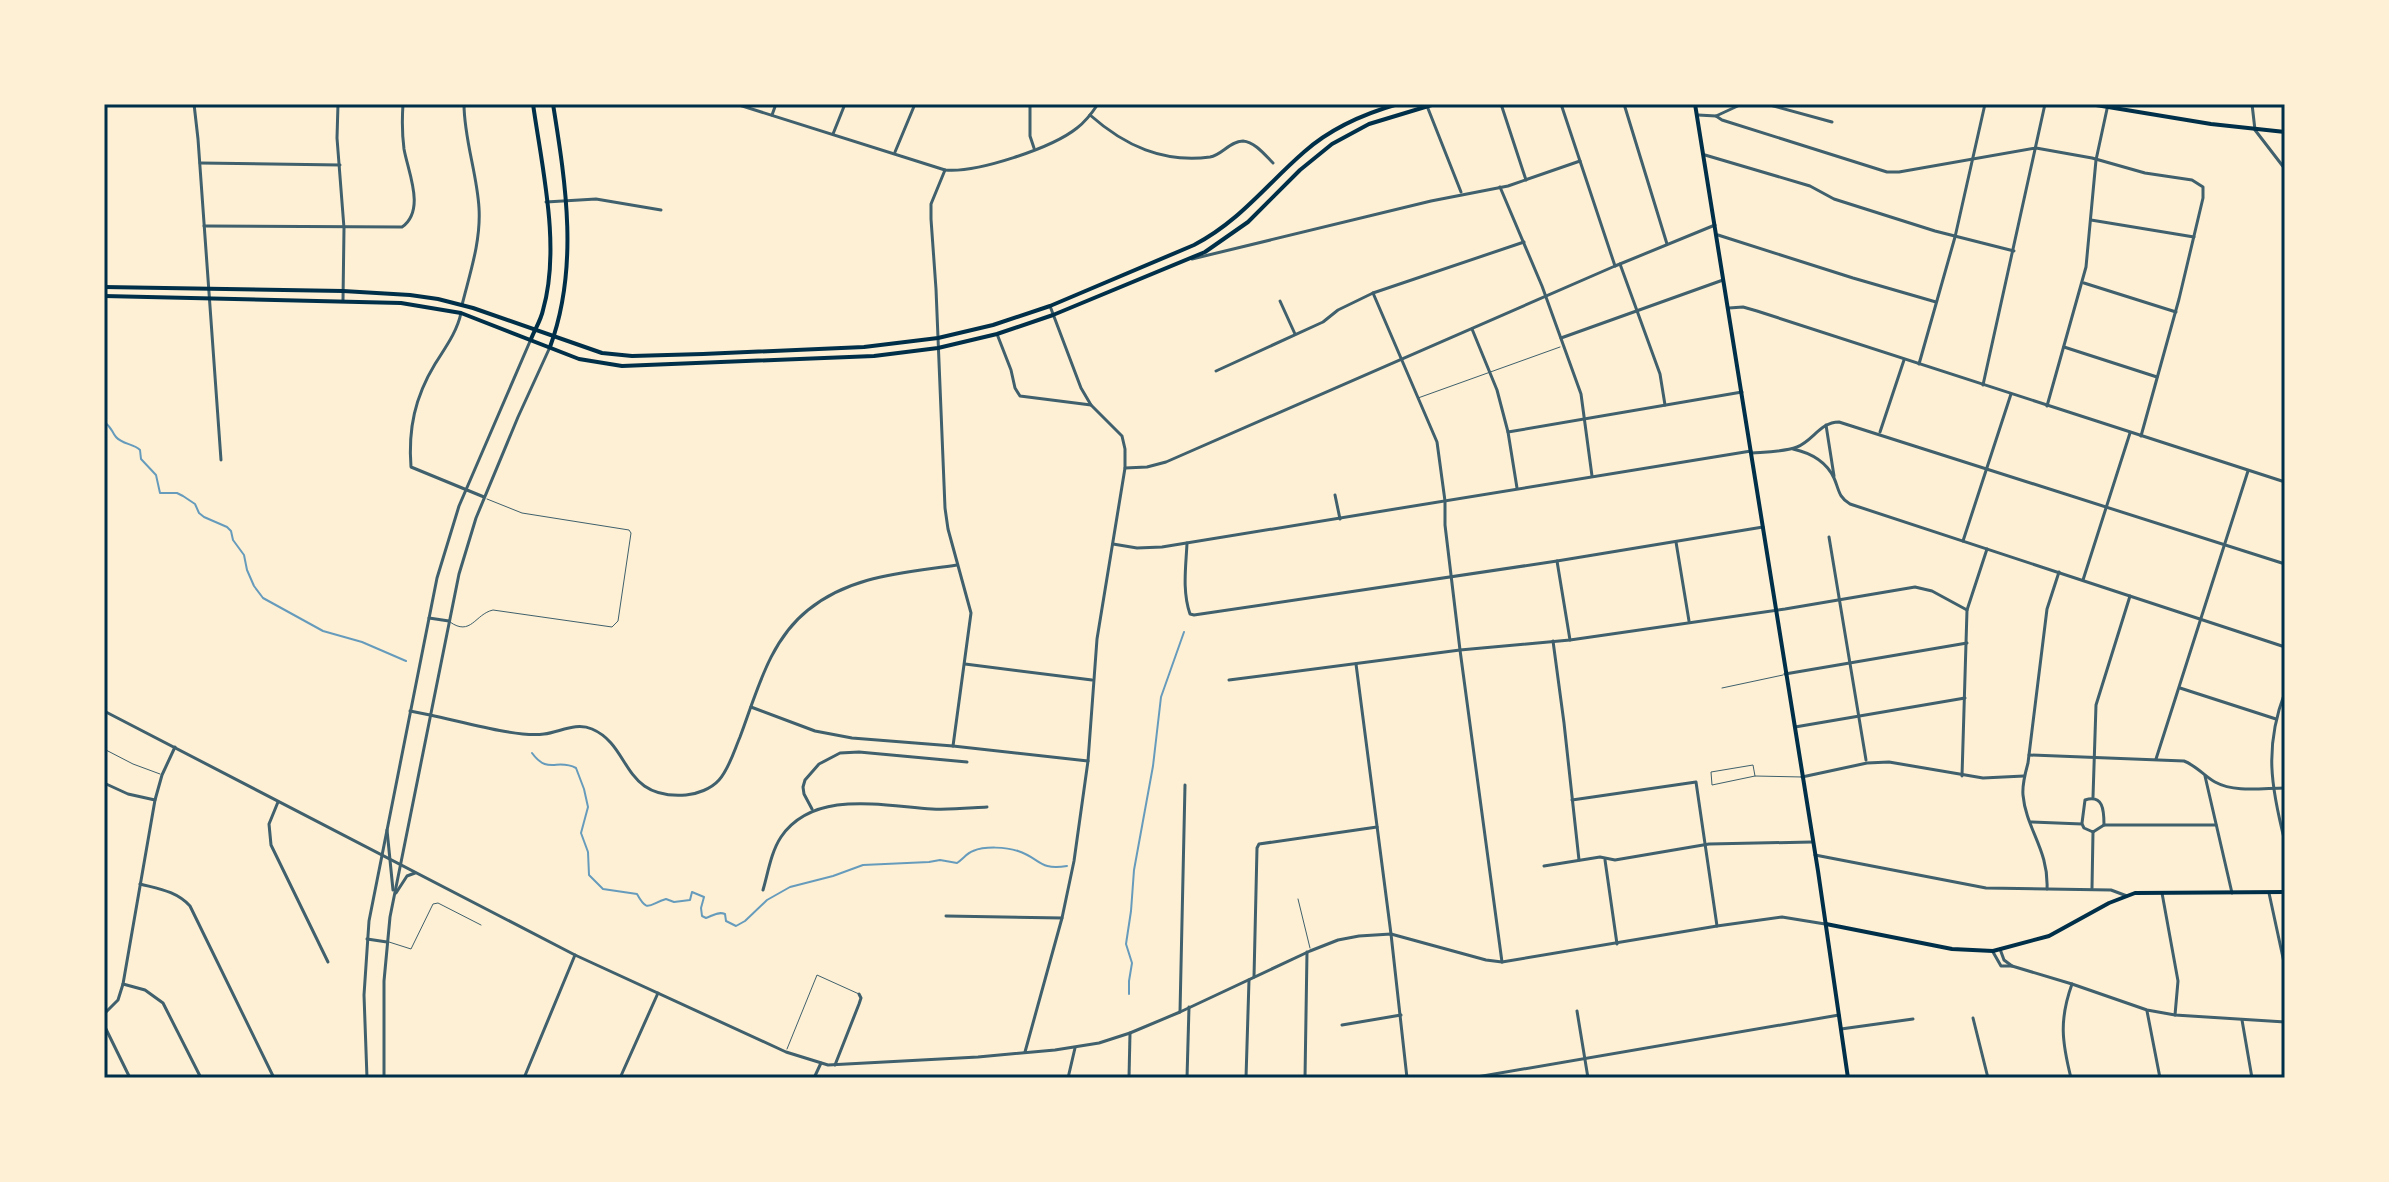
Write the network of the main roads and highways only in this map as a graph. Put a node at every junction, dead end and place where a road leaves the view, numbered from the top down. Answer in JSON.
{"nodes":[{"id":1,"x":533,"y":104,"type":"edge"},
{"id":2,"x":553,"y":104,"type":"edge"},
{"id":3,"x":1398,"y":104,"type":"edge"},
{"id":4,"x":1435,"y":104,"type":"edge"},
{"id":5,"x":1695,"y":104,"type":"edge"},
{"id":6,"x":2090,"y":104,"type":"edge"},
{"id":7,"x":1426,"y":105,"type":"edge"},
{"id":8,"x":2285,"y":132,"type":"edge"},
{"id":9,"x":104,"y":287,"type":"edge"},
{"id":10,"x":104,"y":296,"type":"edge"},
{"id":11,"x":535,"y":331,"type":"junction"},
{"id":12,"x":554,"y":337,"type":"junction"},
{"id":13,"x":531,"y":339,"type":"junction"},
{"id":14,"x":550,"y":347,"type":"junction"},
{"id":15,"x":2285,"y":892,"type":"edge"},
{"id":16,"x":1825,"y":924,"type":"junction"},
{"id":17,"x":1848,"y":1078,"type":"edge"}],
"edges":[{"from":1,"to":11,"type":"main road"},
{"from":2,"to":12,"type":"main road"},
{"from":3,"to":12,"type":"main road"},
{"from":4,"to":7,"type":"main road"},
{"from":5,"to":16,"type":"main road"},
{"from":6,"to":8,"type":"main road"},
{"from":7,"to":14,"type":"main road"},
{"from":9,"to":11,"type":"main road"},
{"from":10,"to":13,"type":"main road"},
{"from":11,"to":12,"type":"main road"},
{"from":11,"to":13,"type":"main road"},
{"from":12,"to":14,"type":"main road"},
{"from":13,"to":14,"type":"main road"},
{"from":15,"to":16,"type":"main road"},
{"from":16,"to":17,"type":"main road"}]}
